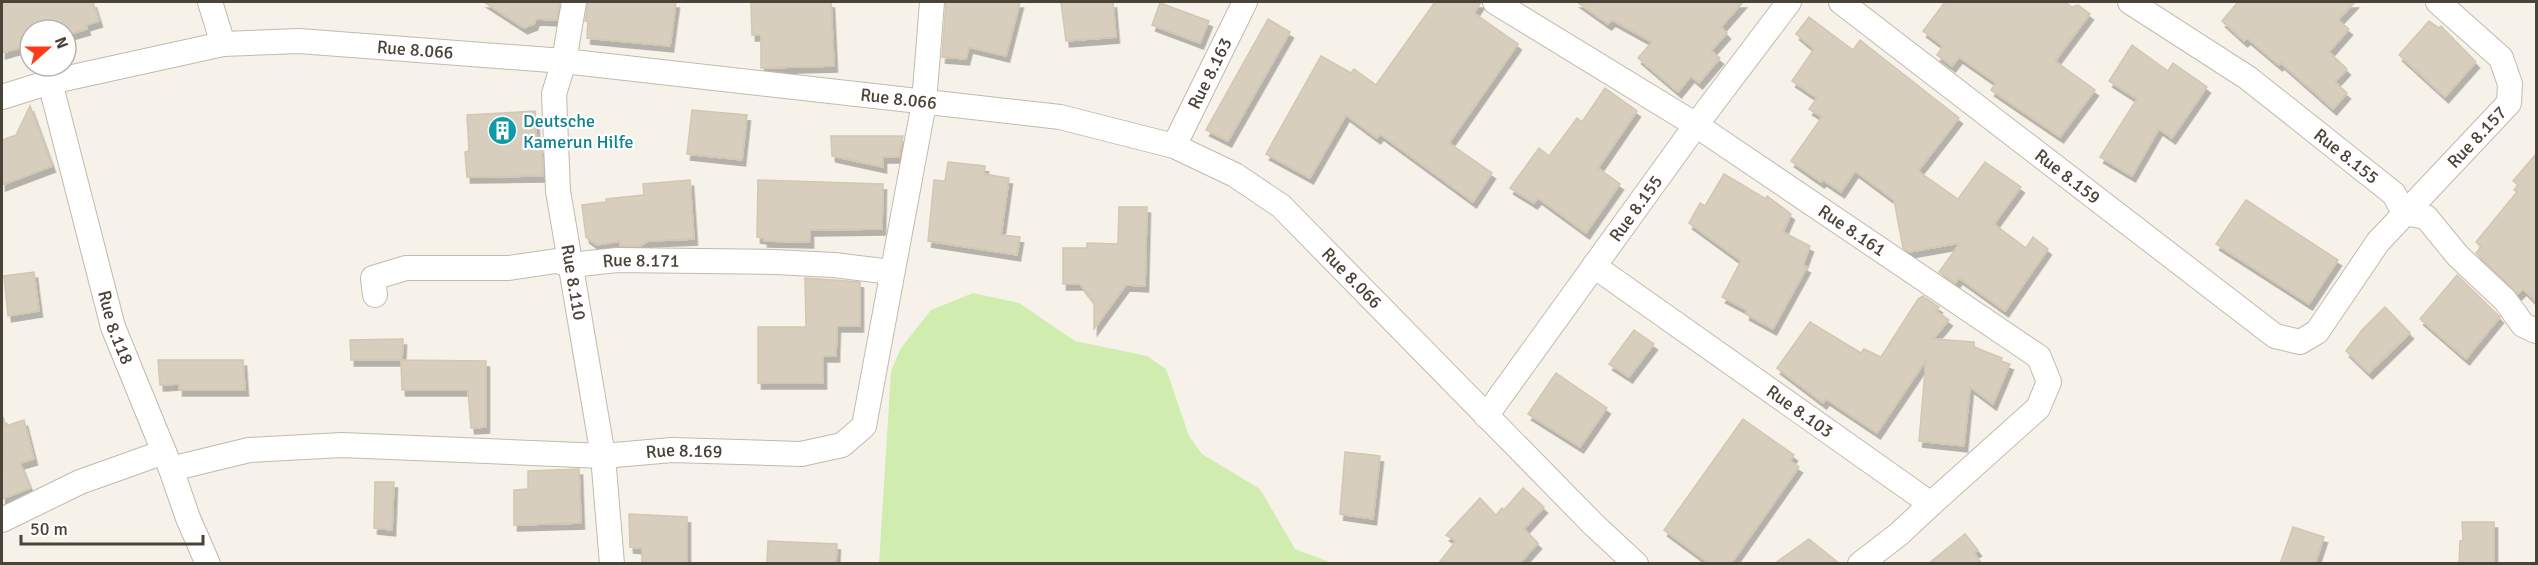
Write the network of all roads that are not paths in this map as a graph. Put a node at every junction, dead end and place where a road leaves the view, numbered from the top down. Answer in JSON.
{"nodes":[{"id":1,"x":210,"y":2,"type":"edge"},
{"id":2,"x":574,"y":2,"type":"edge"},
{"id":3,"x":932,"y":2,"type":"edge"},
{"id":4,"x":1245,"y":2,"type":"edge"},
{"id":5,"x":1495,"y":2,"type":"edge"},
{"id":6,"x":1789,"y":2,"type":"edge"},
{"id":7,"x":1841,"y":2,"type":"edge"},
{"id":8,"x":2130,"y":2,"type":"edge"},
{"id":9,"x":2438,"y":2,"type":"edge"},
{"id":10,"x":223,"y":44,"type":"junction"},
{"id":11,"x":564,"y":61,"type":"junction"},
{"id":12,"x":50,"y":82,"type":"junction"},
{"id":13,"x":2,"y":98,"type":"edge"},
{"id":14,"x":924,"y":103,"type":"junction"},
{"id":15,"x":1696,"y":125,"type":"junction"},
{"id":16,"x":1174,"y":146,"type":"junction"},
{"id":17,"x":2404,"y":213,"type":"junction"},
{"id":18,"x":571,"y":265,"type":"junction"},
{"id":19,"x":1594,"y":266,"type":"junction"},
{"id":20,"x":891,"y":272,"type":"junction"},
{"id":21,"x":375,"y":295,"type":"dead end"},
{"id":22,"x":2536,"y":331,"type":"edge"},
{"id":23,"x":1486,"y":416,"type":"junction"},
{"id":24,"x":603,"y":456,"type":"junction"},
{"id":25,"x":168,"y":461,"type":"junction"},
{"id":26,"x":1931,"y":504,"type":"junction"},
{"id":27,"x":2,"y":520,"type":"edge"},
{"id":28,"x":208,"y":564,"type":"edge"},
{"id":29,"x":612,"y":564,"type":"edge"},
{"id":30,"x":1636,"y":564,"type":"edge"},
{"id":31,"x":1860,"y":564,"type":"edge"}],
"edges":[{"from":1,"to":10,"type":"street"},
{"from":2,"to":11,"type":"street","name":"Rue 8.110"},
{"from":3,"to":14,"type":"street"},
{"from":4,"to":16,"type":"street","name":"Rue 8.163"},
{"from":5,"to":15,"type":"street","name":"Rue 8.161"},
{"from":6,"to":15,"type":"street","name":"Rue 8.155"},
{"from":7,"to":17,"type":"street","name":"Rue 8.159"},
{"from":8,"to":17,"type":"street","name":"Rue 8.155"},
{"from":9,"to":17,"type":"street","name":"Rue 8.157"},
{"from":10,"to":11,"type":"street","name":"Rue 8.066"},
{"from":10,"to":12,"type":"street","name":"Rue 8.066"},
{"from":11,"to":14,"type":"street","name":"Rue 8.066"},
{"from":11,"to":18,"type":"street","name":"Rue 8.110"},
{"from":12,"to":13,"type":"street","name":"Rue 8.066"},
{"from":12,"to":25,"type":"street","name":"Rue 8.118"},
{"from":14,"to":16,"type":"street","name":"Rue 8.066"},
{"from":14,"to":20,"type":"street","name":"Rue 8.169"},
{"from":15,"to":19,"type":"street","name":"Rue 8.155"},
{"from":15,"to":26,"type":"street","name":"Rue 8.161"},
{"from":16,"to":23,"type":"street","name":"Rue 8.066"},
{"from":17,"to":22,"type":"street"},
{"from":18,"to":20,"type":"street","name":"Rue 8.171"},
{"from":18,"to":21,"type":"street","name":"Rue 8.171"},
{"from":18,"to":24,"type":"street","name":"Rue 8.110"},
{"from":19,"to":23,"type":"street","name":"Rue 8.155"},
{"from":19,"to":26,"type":"street","name":"Rue 8.103"},
{"from":20,"to":24,"type":"street","name":"Rue 8.169"},
{"from":23,"to":30,"type":"street","name":"Rue 8.066"},
{"from":24,"to":25,"type":"street","name":"Rue 8.169"},
{"from":24,"to":29,"type":"street","name":"Rue 8.110"},
{"from":25,"to":27,"type":"street","name":"Rue 8.169"},
{"from":25,"to":28,"type":"street","name":"Rue 8.118"},
{"from":26,"to":31,"type":"street"}]}
